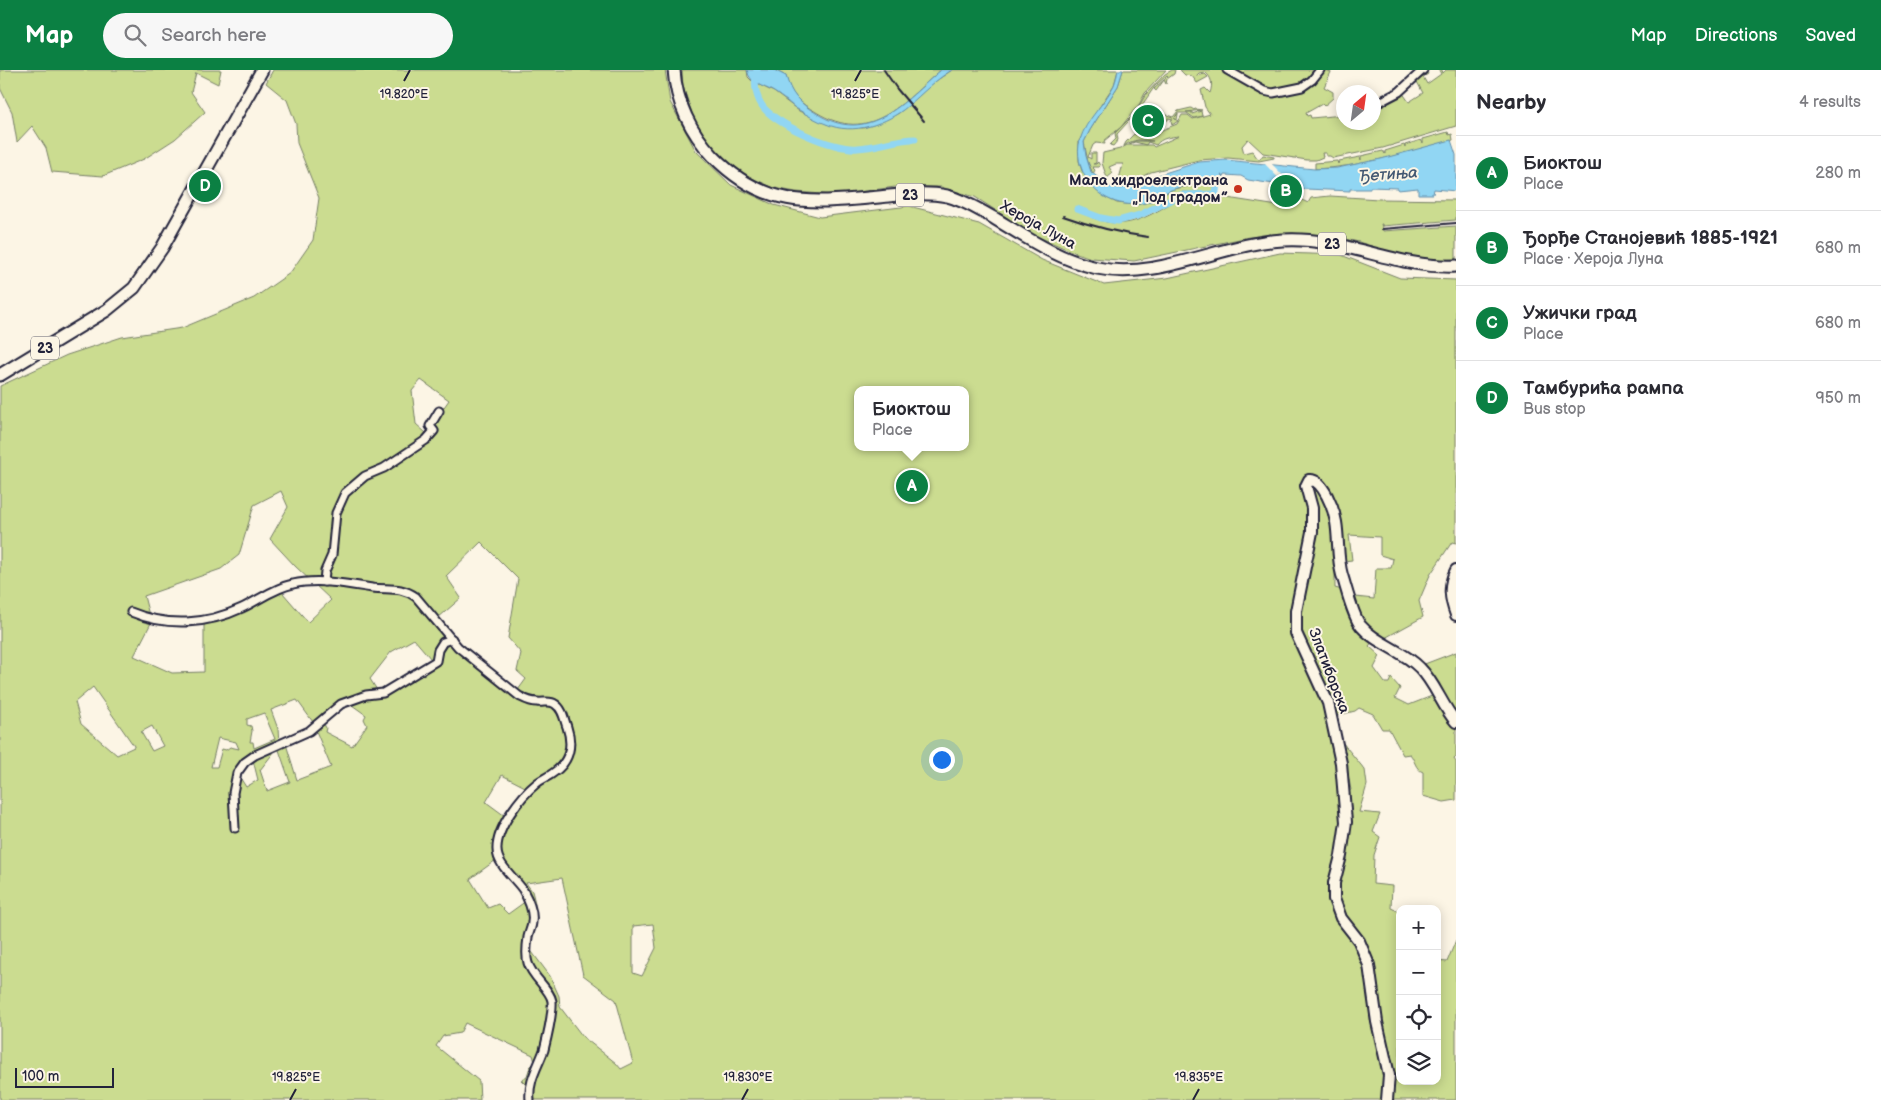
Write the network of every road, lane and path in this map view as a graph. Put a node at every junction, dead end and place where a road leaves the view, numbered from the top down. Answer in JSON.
{"nodes":[{"id":1,"x":262,"y":70,"type":"edge"},
{"id":2,"x":674,"y":70,"type":"edge"},
{"id":3,"x":1227,"y":70,"type":"edge"},
{"id":4,"x":1320,"y":70,"type":"edge"},
{"id":5,"x":1423,"y":70,"type":"edge"},
{"id":6,"x":1381,"y":101,"type":"edge"},
{"id":7,"x":1453,"y":268,"type":"edge"},
{"id":8,"x":0,"y":375,"type":"edge"},
{"id":9,"x":439,"y":412,"type":"dead end"},
{"id":10,"x":1456,"y":570,"type":"edge"},
{"id":11,"x":324,"y":582,"type":"junction"},
{"id":12,"x":131,"y":612,"type":"dead end"},
{"id":13,"x":1456,"y":615,"type":"edge"},
{"id":14,"x":452,"y":640,"type":"junction"},
{"id":15,"x":1456,"y":722,"type":"edge"},
{"id":16,"x":235,"y":828,"type":"dead end"},
{"id":17,"x":530,"y":1100,"type":"edge"},
{"id":18,"x":1387,"y":1100,"type":"edge"}],
"edges":[{"from":1,"to":8,"type":"main road","number":"23"},
{"from":2,"to":7,"type":"main road","name":"Хероја Луна","number":"23"},
{"from":3,"to":4,"type":"street"},
{"from":5,"to":6,"type":"street"},
{"from":9,"to":11,"type":"street"},
{"from":10,"to":13,"type":"street"},
{"from":11,"to":12,"type":"street"},
{"from":11,"to":14,"type":"street"},
{"from":14,"to":16,"type":"street"},
{"from":14,"to":17,"type":"street"},
{"from":15,"to":18,"type":"street","name":"Златиборска"}]}
